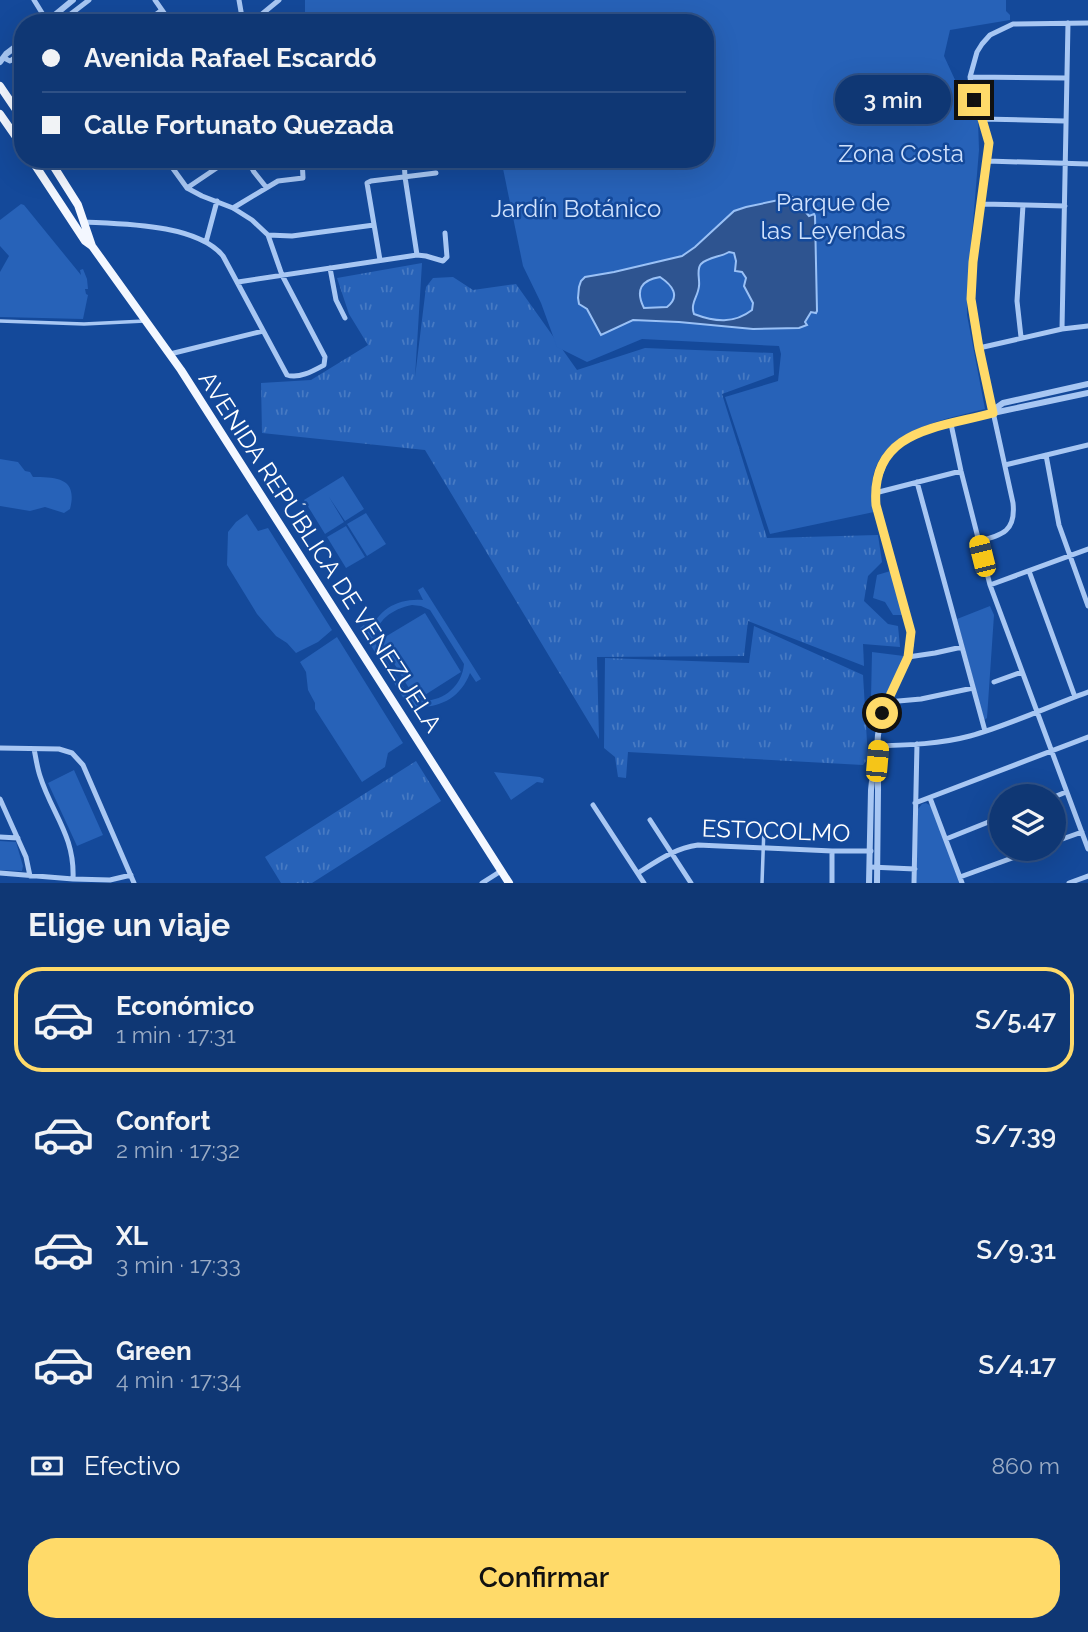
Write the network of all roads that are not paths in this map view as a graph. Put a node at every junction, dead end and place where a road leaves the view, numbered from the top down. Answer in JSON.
{"nodes":[{"id":1,"x":73,"y":0,"type":"edge"},
{"id":2,"x":89,"y":0,"type":"edge"},
{"id":3,"x":155,"y":0,"type":"edge"},
{"id":4,"x":279,"y":0,"type":"edge"},
{"id":5,"x":162,"y":10,"type":"junction"},
{"id":6,"x":60,"y":11,"type":"junction"},
{"id":7,"x":56,"y":14,"type":"edge"},
{"id":8,"x":61,"y":14,"type":"edge"},
{"id":9,"x":72,"y":14,"type":"edge"},
{"id":10,"x":156,"y":14,"type":"edge"},
{"id":11,"x":165,"y":14,"type":"edge"},
{"id":12,"x":263,"y":14,"type":"edge"},
{"id":13,"x":1068,"y":23,"type":"junction"},
{"id":14,"x":1088,"y":23,"type":"edge"},
{"id":15,"x":970,"y":76,"type":"junction"},
{"id":16,"x":1066,"y":78,"type":"junction"},
{"id":17,"x":0,"y":86,"type":"edge"},
{"id":18,"x":14,"y":107,"type":"edge"},
{"id":19,"x":0,"y":114,"type":"edge"},
{"id":20,"x":982,"y":119,"type":"junction"},
{"id":21,"x":1065,"y":121,"type":"junction"},
{"id":22,"x":14,"y":135,"type":"edge"},
{"id":23,"x":987,"y":161,"type":"junction"},
{"id":24,"x":1065,"y":163,"type":"junction"},
{"id":25,"x":1088,"y":164,"type":"edge"},
{"id":26,"x":37,"y":168,"type":"edge"},
{"id":27,"x":57,"y":168,"type":"edge"},
{"id":28,"x":173,"y":168,"type":"edge"},
{"id":29,"x":212,"y":168,"type":"edge"},
{"id":30,"x":252,"y":168,"type":"edge"},
{"id":31,"x":302,"y":168,"type":"edge"},
{"id":32,"x":404,"y":168,"type":"edge"},
{"id":33,"x":436,"y":173,"type":"dead end"},
{"id":34,"x":405,"y":177,"type":"junction"},
{"id":35,"x":265,"y":187,"type":"junction"},
{"id":36,"x":187,"y":188,"type":"junction"},
{"id":37,"x":72,"y":194,"type":"junction"},
{"id":38,"x":217,"y":201,"type":"junction"},
{"id":39,"x":61,"y":204,"type":"junction"},
{"id":40,"x":982,"y":204,"type":"junction"},
{"id":41,"x":1023,"y":205,"type":"junction"},
{"id":42,"x":1065,"y":206,"type":"junction"},
{"id":43,"x":233,"y":208,"type":"junction"},
{"id":44,"x":84,"y":222,"type":"junction"},
{"id":45,"x":373,"y":225,"type":"junction"},
{"id":46,"x":445,"y":233,"type":"dead end"},
{"id":47,"x":268,"y":235,"type":"junction"},
{"id":48,"x":206,"y":242,"type":"junction"},
{"id":49,"x":92,"y":246,"type":"junction"},
{"id":50,"x":417,"y":255,"type":"junction"},
{"id":51,"x":380,"y":260,"type":"junction"},
{"id":52,"x":330,"y":268,"type":"junction"},
{"id":53,"x":282,"y":275,"type":"junction"},
{"id":54,"x":238,"y":282,"type":"junction"},
{"id":55,"x":345,"y":318,"type":"dead end"},
{"id":56,"x":0,"y":321,"type":"edge"},
{"id":57,"x":146,"y":321,"type":"junction"},
{"id":58,"x":1088,"y":326,"type":"edge"},
{"id":59,"x":1062,"y":328,"type":"junction"},
{"id":60,"x":263,"y":331,"type":"junction"},
{"id":61,"x":1021,"y":337,"type":"junction"},
{"id":62,"x":979,"y":348,"type":"junction"},
{"id":63,"x":170,"y":354,"type":"junction"},
{"id":64,"x":1088,"y":384,"type":"edge"},
{"id":65,"x":1088,"y":393,"type":"edge"},
{"id":66,"x":993,"y":413,"type":"junction"},
{"id":67,"x":951,"y":424,"type":"junction"},
{"id":68,"x":1088,"y":445,"type":"edge"},
{"id":69,"x":1046,"y":455,"type":"junction"},
{"id":70,"x":1005,"y":465,"type":"junction"},
{"id":71,"x":961,"y":471,"type":"junction"},
{"id":72,"x":917,"y":482,"type":"junction"},
{"id":73,"x":875,"y":493,"type":"junction"},
{"id":74,"x":979,"y":541,"type":"junction"},
{"id":75,"x":1088,"y":549,"type":"edge"},
{"id":76,"x":1070,"y":556,"type":"junction"},
{"id":77,"x":1029,"y":571,"type":"junction"},
{"id":78,"x":990,"y":585,"type":"junction"},
{"id":79,"x":1088,"y":606,"type":"edge"},
{"id":80,"x":962,"y":647,"type":"junction"},
{"id":81,"x":908,"y":657,"type":"junction"},
{"id":82,"x":1022,"y":671,"type":"junction"},
{"id":83,"x":994,"y":682,"type":"dead end"},
{"id":84,"x":973,"y":688,"type":"junction"},
{"id":85,"x":1088,"y":692,"type":"edge"},
{"id":86,"x":1075,"y":697,"type":"junction"},
{"id":87,"x":886,"y":702,"type":"junction"},
{"id":88,"x":1037,"y":712,"type":"junction"},
{"id":89,"x":985,"y":731,"type":"junction"},
{"id":90,"x":1088,"y":737,"type":"edge"},
{"id":91,"x":917,"y":744,"type":"junction"},
{"id":92,"x":878,"y":746,"type":"junction"},
{"id":93,"x":0,"y":748,"type":"edge"},
{"id":94,"x":34,"y":749,"type":"junction"},
{"id":95,"x":1052,"y":752,"type":"junction"},
{"id":96,"x":875,"y":776,"type":"junction"},
{"id":97,"x":1063,"y":784,"type":"edge"},
{"id":98,"x":1066,"y":792,"type":"edge"},
{"id":99,"x":930,"y":798,"type":"junction"},
{"id":100,"x":0,"y":799,"type":"edge"},
{"id":101,"x":915,"y":803,"type":"junction"},
{"id":102,"x":593,"y":805,"type":"dead end"},
{"id":103,"x":650,"y":820,"type":"dead end"},
{"id":104,"x":989,"y":822,"type":"edge"},
{"id":105,"x":764,"y":827,"type":"dead end"},
{"id":106,"x":1082,"y":832,"type":"junction"},
{"id":107,"x":0,"y":837,"type":"edge"},
{"id":108,"x":18,"y":838,"type":"junction"},
{"id":109,"x":1066,"y":838,"type":"edge"},
{"id":110,"x":946,"y":839,"type":"junction"},
{"id":111,"x":764,"y":848,"type":"junction"},
{"id":112,"x":1088,"y":849,"type":"edge"},
{"id":113,"x":832,"y":851,"type":"junction"},
{"id":114,"x":870,"y":851,"type":"junction"},
{"id":115,"x":878,"y":851,"type":"junction"},
{"id":116,"x":671,"y":852,"type":"junction"},
{"id":117,"x":1008,"y":861,"type":"edge"},
{"id":118,"x":874,"y":867,"type":"junction"},
{"id":119,"x":915,"y":869,"type":"junction"},
{"id":120,"x":501,"y":871,"type":"junction"},
{"id":121,"x":0,"y":873,"type":"edge"},
{"id":122,"x":638,"y":873,"type":"junction"},
{"id":123,"x":131,"y":875,"type":"junction"},
{"id":124,"x":30,"y":876,"type":"junction"},
{"id":125,"x":1088,"y":876,"type":"edge"},
{"id":126,"x":492,"y":877,"type":"junction"},
{"id":127,"x":73,"y":879,"type":"junction"},
{"id":128,"x":961,"y":880,"type":"edge"},
{"id":129,"x":134,"y":883,"type":"edge"},
{"id":130,"x":482,"y":883,"type":"edge"},
{"id":131,"x":496,"y":883,"type":"edge"},
{"id":132,"x":509,"y":883,"type":"edge"},
{"id":133,"x":644,"y":883,"type":"edge"},
{"id":134,"x":691,"y":883,"type":"edge"},
{"id":135,"x":762,"y":883,"type":"edge"},
{"id":136,"x":832,"y":883,"type":"edge"},
{"id":137,"x":869,"y":883,"type":"edge"},
{"id":138,"x":877,"y":883,"type":"edge"},
{"id":139,"x":914,"y":883,"type":"edge"},
{"id":140,"x":1069,"y":883,"type":"edge"}],
"edges":[{"from":1,"to":6,"type":"street"},
{"from":2,"to":9,"type":"street"},
{"from":3,"to":5,"type":"street"},
{"from":4,"to":12,"type":"street"},
{"from":5,"to":10,"type":"street"},
{"from":5,"to":11,"type":"street"},
{"from":6,"to":7,"type":"street"},
{"from":6,"to":8,"type":"street"},
{"from":13,"to":14,"type":"street"},
{"from":13,"to":15,"type":"street"},
{"from":13,"to":16,"type":"street"},
{"from":15,"to":16,"type":"street"},
{"from":15,"to":20,"type":"street"},
{"from":16,"to":21,"type":"street"},
{"from":17,"to":18,"type":"main road"},
{"from":19,"to":22,"type":"main road"},
{"from":20,"to":21,"type":"street"},
{"from":20,"to":23,"type":"street"},
{"from":21,"to":24,"type":"street"},
{"from":23,"to":24,"type":"street"},
{"from":23,"to":40,"type":"street"},
{"from":24,"to":25,"type":"street"},
{"from":24,"to":42,"type":"street"},
{"from":26,"to":39,"type":"main road","name":"AVENIDA REPÚBLICA DE VENEZUELA"},
{"from":27,"to":37,"type":"main road","name":"AVENIDA REPÚBLICA DE VENEZUELA"},
{"from":28,"to":36,"type":"street"},
{"from":29,"to":36,"type":"street"},
{"from":30,"to":35,"type":"street"},
{"from":31,"to":35,"type":"street"},
{"from":32,"to":34,"type":"street"},
{"from":33,"to":34,"type":"street"},
{"from":34,"to":45,"type":"street"},
{"from":34,"to":50,"type":"street"},
{"from":35,"to":43,"type":"street"},
{"from":36,"to":38,"type":"street"},
{"from":37,"to":39,"type":"main road"},
{"from":37,"to":44,"type":"main road","name":"AVENIDA REPÚBLICA DE VENEZUELA"},
{"from":38,"to":43,"type":"street"},
{"from":38,"to":48,"type":"street"},
{"from":39,"to":49,"type":"main road","name":"AVENIDA REPÚBLICA DE VENEZUELA"},
{"from":40,"to":41,"type":"street"},
{"from":40,"to":62,"type":"street"},
{"from":41,"to":42,"type":"street"},
{"from":41,"to":61,"type":"street"},
{"from":42,"to":59,"type":"street"},
{"from":43,"to":47,"type":"street"},
{"from":44,"to":48,"type":"street"},
{"from":44,"to":49,"type":"main road","name":"AVENIDA REPÚBLICA DE VENEZUELA"},
{"from":45,"to":47,"type":"street"},
{"from":45,"to":51,"type":"street"},
{"from":46,"to":50,"type":"street"},
{"from":47,"to":53,"type":"street"},
{"from":48,"to":54,"type":"street"},
{"from":49,"to":57,"type":"main road","name":"AVENIDA REPÚBLICA DE VENEZUELA"},
{"from":50,"to":51,"type":"street"},
{"from":51,"to":52,"type":"street"},
{"from":52,"to":53,"type":"street"},
{"from":52,"to":55,"type":"street"},
{"from":53,"to":54,"type":"street"},
{"from":53,"to":60,"type":"street"},
{"from":54,"to":60,"type":"street"},
{"from":56,"to":57,"type":"street"},
{"from":57,"to":63,"type":"main road","name":"AVENIDA REPÚBLICA DE VENEZUELA"},
{"from":58,"to":59,"type":"street"},
{"from":59,"to":61,"type":"street"},
{"from":60,"to":63,"type":"street"},
{"from":61,"to":62,"type":"street"},
{"from":62,"to":66,"type":"street"},
{"from":63,"to":120,"type":"main road","name":"AVENIDA REPÚBLICA DE VENEZUELA"},
{"from":64,"to":66,"type":"street"},
{"from":65,"to":66,"type":"street"},
{"from":66,"to":67,"type":"street"},
{"from":66,"to":70,"type":"street"},
{"from":67,"to":71,"type":"street"},
{"from":67,"to":73,"type":"street"},
{"from":68,"to":69,"type":"street"},
{"from":69,"to":70,"type":"street"},
{"from":69,"to":76,"type":"street"},
{"from":70,"to":74,"type":"street"},
{"from":71,"to":72,"type":"street"},
{"from":71,"to":74,"type":"street"},
{"from":72,"to":73,"type":"street"},
{"from":72,"to":80,"type":"street"},
{"from":73,"to":81,"type":"street"},
{"from":74,"to":78,"type":"street"},
{"from":75,"to":76,"type":"street"},
{"from":76,"to":77,"type":"street"},
{"from":76,"to":79,"type":"street"},
{"from":77,"to":78,"type":"street"},
{"from":77,"to":86,"type":"street"},
{"from":78,"to":82,"type":"street"},
{"from":80,"to":81,"type":"street"},
{"from":80,"to":84,"type":"street"},
{"from":81,"to":87,"type":"street"},
{"from":82,"to":83,"type":"street"},
{"from":82,"to":88,"type":"street"},
{"from":84,"to":87,"type":"street"},
{"from":84,"to":89,"type":"street"},
{"from":85,"to":86,"type":"street"},
{"from":86,"to":88,"type":"street"},
{"from":87,"to":92,"type":"street"},
{"from":88,"to":89,"type":"street"},
{"from":88,"to":95,"type":"street"},
{"from":89,"to":91,"type":"street"},
{"from":90,"to":95,"type":"street"},
{"from":91,"to":92,"type":"street"},
{"from":91,"to":101,"type":"street"},
{"from":92,"to":96,"type":"street"},
{"from":93,"to":94,"type":"street"},
{"from":94,"to":123,"type":"street"},
{"from":94,"to":127,"type":"street"},
{"from":95,"to":97,"type":"street"},
{"from":95,"to":99,"type":"street"},
{"from":96,"to":114,"type":"street"},
{"from":96,"to":115,"type":"street"},
{"from":98,"to":106,"type":"street"},
{"from":99,"to":101,"type":"street"},
{"from":99,"to":110,"type":"street"},
{"from":100,"to":108,"type":"street"},
{"from":101,"to":119,"type":"street"},
{"from":102,"to":122,"type":"street"},
{"from":103,"to":116,"type":"street"},
{"from":104,"to":110,"type":"street"},
{"from":105,"to":111,"type":"street"},
{"from":106,"to":109,"type":"street"},
{"from":106,"to":112,"type":"street"},
{"from":107,"to":108,"type":"street"},
{"from":108,"to":124,"type":"street"},
{"from":110,"to":128,"type":"street"},
{"from":111,"to":113,"type":"street","name":"ESTOCOLMO"},
{"from":111,"to":116,"type":"street","name":"ESTOCOLMO"},
{"from":111,"to":135,"type":"street"},
{"from":113,"to":114,"type":"street","name":"ESTOCOLMO"},
{"from":113,"to":136,"type":"street"},
{"from":114,"to":115,"type":"street","name":"ESTOCOLMO"},
{"from":114,"to":118,"type":"street"},
{"from":115,"to":118,"type":"street"},
{"from":116,"to":122,"type":"street","name":"ESTOCOLMO"},
{"from":116,"to":134,"type":"street"},
{"from":117,"to":128,"type":"street"},
{"from":118,"to":119,"type":"street"},
{"from":118,"to":137,"type":"street"},
{"from":118,"to":138,"type":"street"},
{"from":119,"to":139,"type":"street"},
{"from":120,"to":126,"type":"street"},
{"from":120,"to":132,"type":"main road","name":"AVENIDA REPÚBLICA DE VENEZUELA"},
{"from":121,"to":124,"type":"street"},
{"from":122,"to":133,"type":"street"},
{"from":123,"to":127,"type":"street"},
{"from":123,"to":129,"type":"street"},
{"from":124,"to":127,"type":"street"},
{"from":125,"to":140,"type":"street"},
{"from":126,"to":130,"type":"street"},
{"from":126,"to":131,"type":"street"}]}
